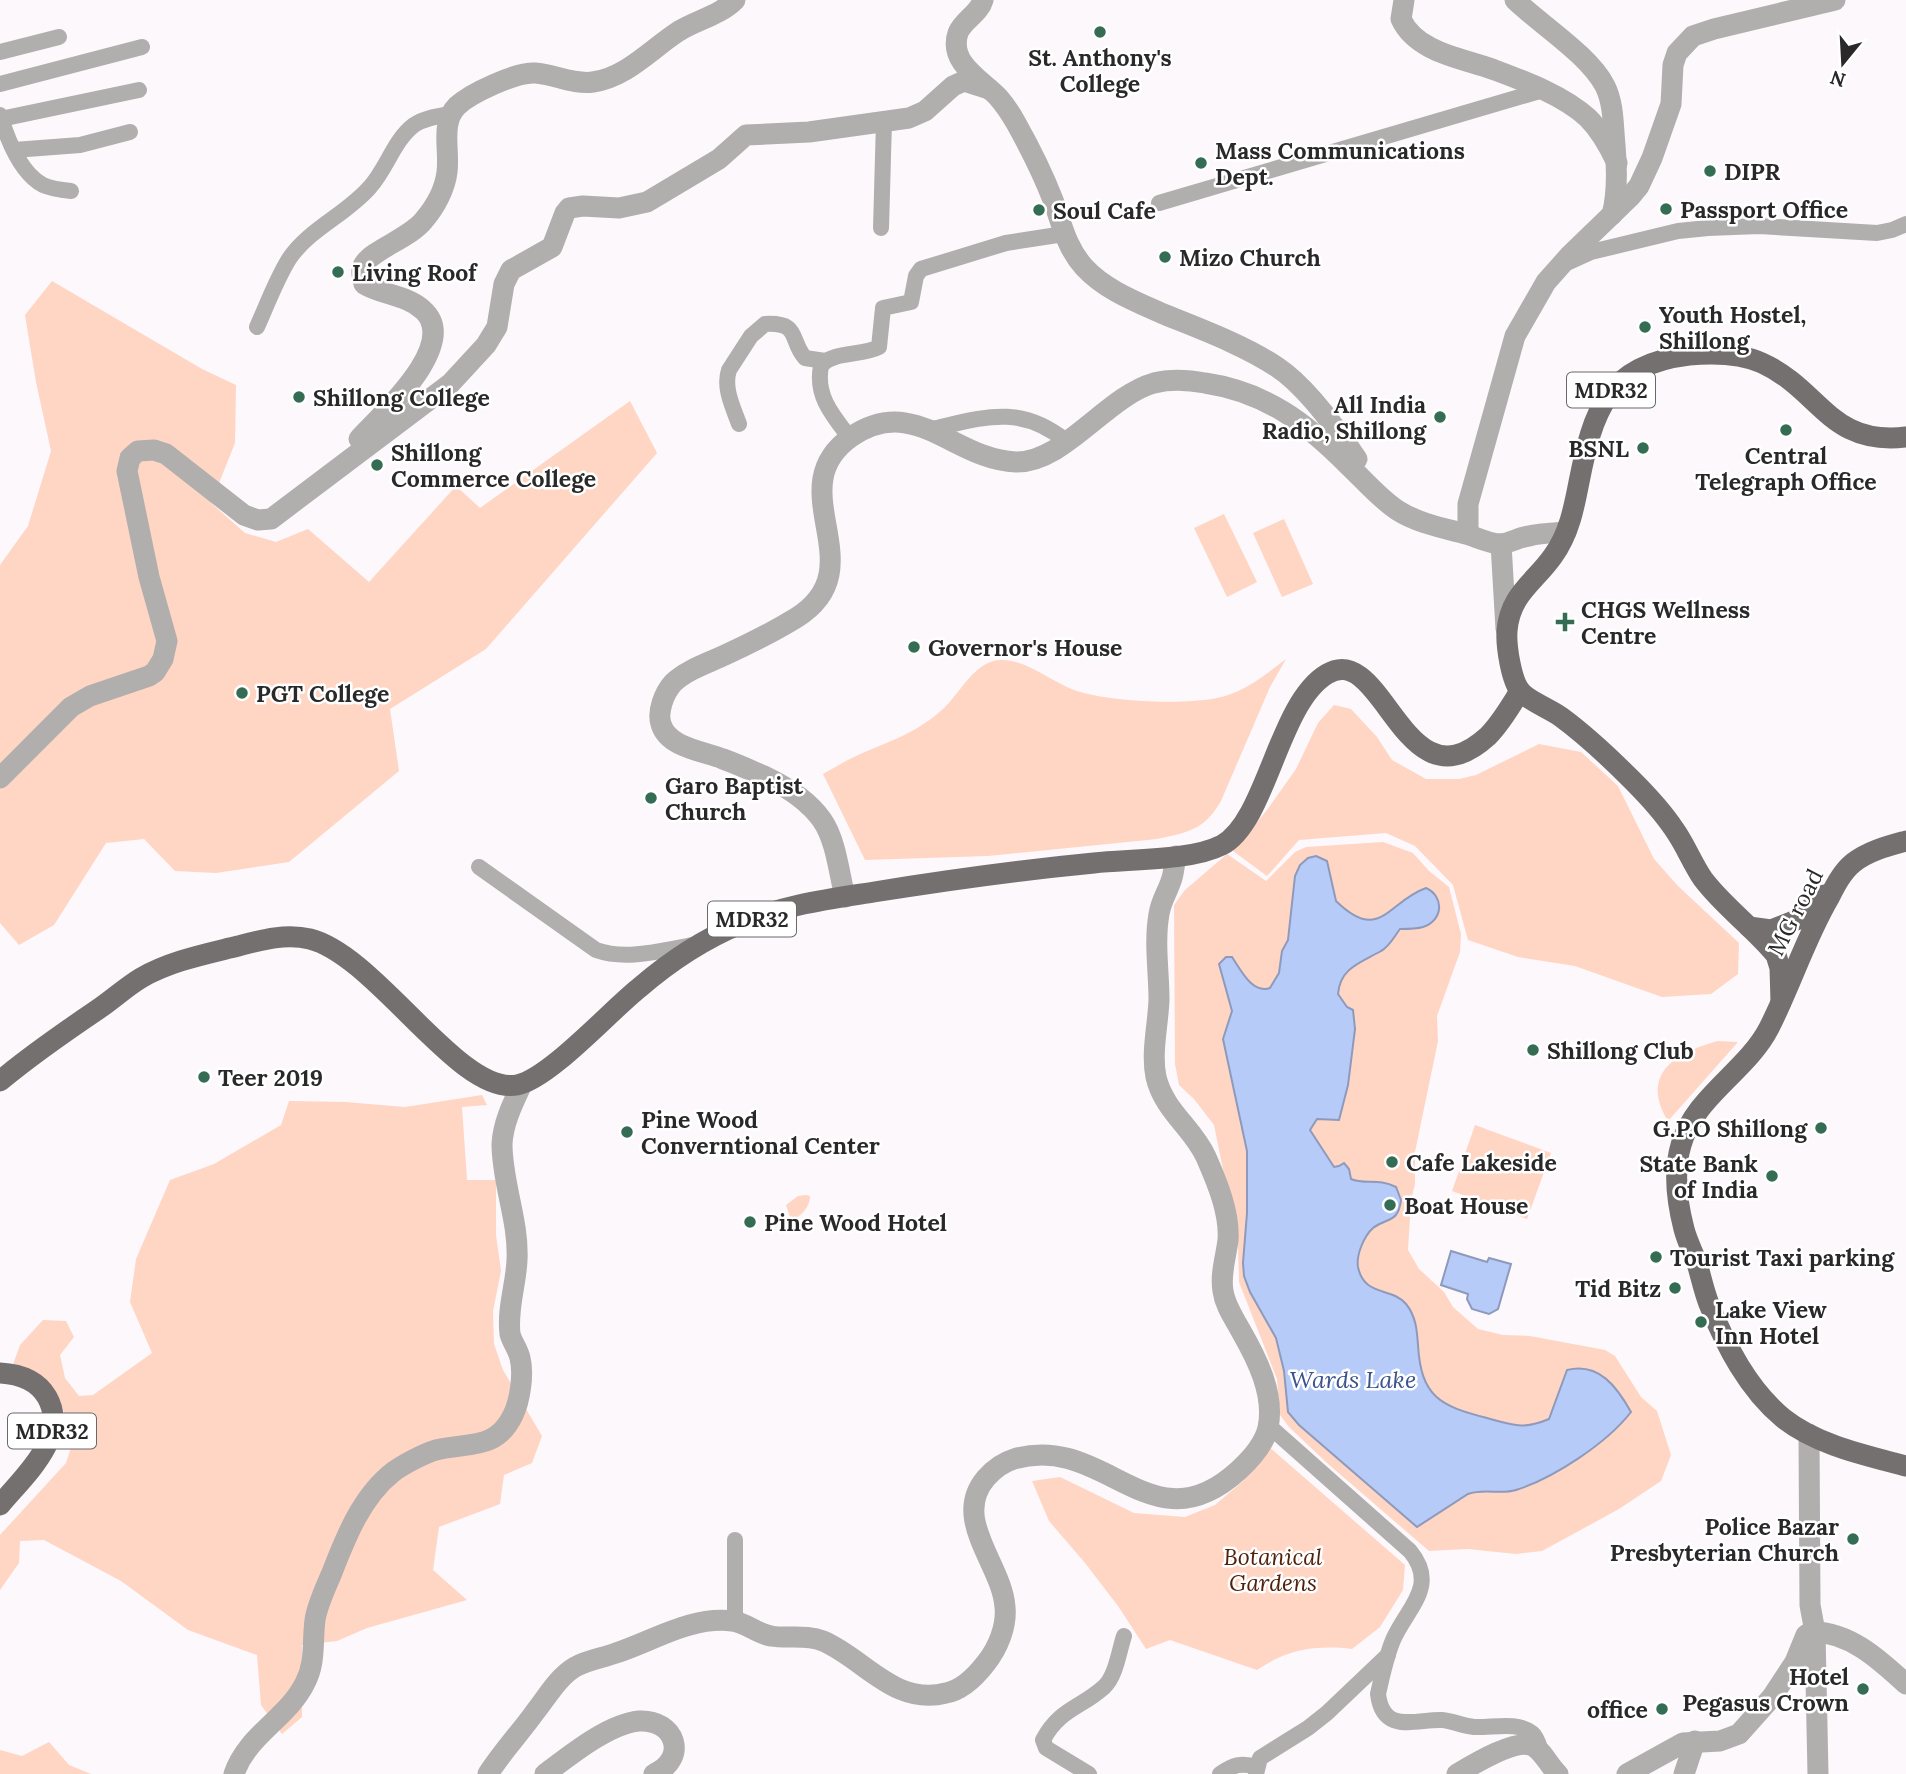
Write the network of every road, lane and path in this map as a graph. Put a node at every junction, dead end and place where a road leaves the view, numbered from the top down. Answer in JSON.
{"nodes":[{"id":1,"x":735,"y":0,"type":"edge"},
{"id":2,"x":983,"y":0,"type":"edge"},
{"id":3,"x":1404,"y":0,"type":"edge"},
{"id":4,"x":1515,"y":0,"type":"edge"},
{"id":5,"x":1835,"y":0,"type":"edge"},
{"id":6,"x":59,"y":37,"type":"dead end"},
{"id":7,"x":142,"y":47,"type":"dead end"},
{"id":8,"x":0,"y":52,"type":"edge"},
{"id":9,"x":0,"y":84,"type":"edge"},
{"id":10,"x":989,"y":89,"type":"junction"},
{"id":11,"x":139,"y":90,"type":"dead end"},
{"id":12,"x":1543,"y":90,"type":"junction"},
{"id":13,"x":450,"y":114,"type":"junction"},
{"id":14,"x":1,"y":117,"type":"edge"},
{"id":15,"x":884,"y":121,"type":"junction"},
{"id":16,"x":130,"y":132,"type":"dead end"},
{"id":17,"x":9,"y":147,"type":"edge"},
{"id":18,"x":1617,"y":163,"type":"junction"},
{"id":19,"x":71,"y":191,"type":"dead end"},
{"id":20,"x":1159,"y":203,"type":"dead end"},
{"id":21,"x":1612,"y":215,"type":"junction"},
{"id":22,"x":1906,"y":224,"type":"edge"},
{"id":23,"x":881,"y":228,"type":"dead end"},
{"id":24,"x":1064,"y":234,"type":"junction"},
{"id":25,"x":1546,"y":282,"type":"junction"},
{"id":26,"x":257,"y":327,"type":"dead end"},
{"id":27,"x":825,"y":361,"type":"junction"},
{"id":28,"x":738,"y":424,"type":"dead end"},
{"id":29,"x":932,"y":429,"type":"junction"},
{"id":30,"x":1906,"y":437,"type":"edge"},
{"id":31,"x":850,"y":438,"type":"junction"},
{"id":32,"x":1066,"y":441,"type":"junction"},
{"id":33,"x":324,"y":480,"type":"junction"},
{"id":34,"x":1381,"y":496,"type":"junction"},
{"id":35,"x":1566,"y":532,"type":"junction"},
{"id":36,"x":1468,"y":534,"type":"junction"},
{"id":37,"x":1501,"y":544,"type":"junction"},
{"id":38,"x":1507,"y":635,"type":"junction"},
{"id":39,"x":1520,"y":691,"type":"junction"},
{"id":40,"x":0,"y":778,"type":"edge"},
{"id":41,"x":1906,"y":841,"type":"edge"},
{"id":42,"x":1176,"y":856,"type":"junction"},
{"id":43,"x":480,"y":867,"type":"dead end"},
{"id":44,"x":1838,"y":881,"type":"junction"},
{"id":45,"x":845,"y":897,"type":"junction"},
{"id":46,"x":1749,"y":927,"type":"junction"},
{"id":47,"x":703,"y":944,"type":"junction"},
{"id":48,"x":1781,"y":1002,"type":"junction"},
{"id":49,"x":0,"y":1081,"type":"edge"},
{"id":50,"x":522,"y":1084,"type":"junction"},
{"id":51,"x":0,"y":1373,"type":"edge"},
{"id":52,"x":1269,"y":1426,"type":"junction"},
{"id":53,"x":1809,"y":1434,"type":"junction"},
{"id":54,"x":1906,"y":1466,"type":"edge"},
{"id":55,"x":0,"y":1506,"type":"edge"},
{"id":56,"x":735,"y":1540,"type":"dead end"},
{"id":57,"x":735,"y":1620,"type":"junction"},
{"id":58,"x":1815,"y":1632,"type":"junction"},
{"id":59,"x":1124,"y":1636,"type":"dead end"},
{"id":60,"x":1388,"y":1655,"type":"junction"},
{"id":61,"x":1906,"y":1684,"type":"edge"},
{"id":62,"x":1695,"y":1741,"type":"junction"},
{"id":63,"x":1541,"y":1752,"type":"junction"},
{"id":64,"x":1256,"y":1771,"type":"edge"},
{"id":65,"x":234,"y":1774,"type":"edge"},
{"id":66,"x":488,"y":1774,"type":"edge"},
{"id":67,"x":545,"y":1774,"type":"edge"},
{"id":68,"x":654,"y":1774,"type":"edge"},
{"id":69,"x":1088,"y":1774,"type":"edge"},
{"id":70,"x":1220,"y":1774,"type":"edge"},
{"id":71,"x":1457,"y":1774,"type":"edge"},
{"id":72,"x":1558,"y":1774,"type":"edge"},
{"id":73,"x":1627,"y":1774,"type":"edge"},
{"id":74,"x":1684,"y":1774,"type":"edge"},
{"id":75,"x":1818,"y":1774,"type":"edge"}],
"edges":[{"from":1,"to":13,"type":"street"},
{"from":2,"to":10,"type":"street"},
{"from":3,"to":12,"type":"street"},
{"from":4,"to":18,"type":"street"},
{"from":5,"to":21,"type":"street"},
{"from":6,"to":8,"type":"street"},
{"from":7,"to":9,"type":"street"},
{"from":10,"to":15,"type":"street"},
{"from":10,"to":24,"type":"street"},
{"from":11,"to":14,"type":"street"},
{"from":12,"to":18,"type":"street"},
{"from":12,"to":20,"type":"street"},
{"from":13,"to":26,"type":"street"},
{"from":13,"to":33,"type":"street"},
{"from":14,"to":17,"type":"street"},
{"from":15,"to":23,"type":"street"},
{"from":15,"to":33,"type":"street"},
{"from":16,"to":17,"type":"street"},
{"from":17,"to":19,"type":"street"},
{"from":18,"to":21,"type":"street"},
{"from":21,"to":25,"type":"street"},
{"from":22,"to":25,"type":"street"},
{"from":24,"to":27,"type":"street"},
{"from":24,"to":34,"type":"street"},
{"from":25,"to":36,"type":"street"},
{"from":27,"to":28,"type":"street"},
{"from":27,"to":31,"type":"street"},
{"from":29,"to":31,"type":"street"},
{"from":29,"to":32,"type":"street"},
{"from":29,"to":32,"type":"street"},
{"from":30,"to":35,"type":"main road","number":"MDR32"},
{"from":31,"to":45,"type":"street"},
{"from":32,"to":34,"type":"street"},
{"from":33,"to":40,"type":"street"},
{"from":34,"to":36,"type":"street"},
{"from":35,"to":37,"type":"street"},
{"from":35,"to":38,"type":"main road","number":"MDR32"},
{"from":36,"to":37,"type":"street"},
{"from":37,"to":38,"type":"street"},
{"from":38,"to":39,"type":"main road","number":"MDR32"},
{"from":39,"to":42,"type":"main road","number":"MDR32"},
{"from":39,"to":46,"type":"main road"},
{"from":41,"to":44,"type":"main road","name":"MG road"},
{"from":42,"to":45,"type":"main road","number":"MDR32"},
{"from":42,"to":52,"type":"street"},
{"from":43,"to":47,"type":"street"},
{"from":44,"to":46,"type":"main road"},
{"from":44,"to":48,"type":"main road","name":"MG road"},
{"from":45,"to":47,"type":"main road","number":"MDR32"},
{"from":46,"to":48,"type":"main road"},
{"from":47,"to":50,"type":"main road","number":"MDR32"},
{"from":48,"to":53,"type":"main road","name":"MG road"},
{"from":49,"to":50,"type":"main road"},
{"from":50,"to":65,"type":"street"},
{"from":51,"to":55,"type":"main road","number":"MDR32"},
{"from":52,"to":57,"type":"street"},
{"from":52,"to":60,"type":"street"},
{"from":53,"to":54,"type":"main road","name":"MG road"},
{"from":53,"to":58,"type":"street"},
{"from":56,"to":57,"type":"street"},
{"from":57,"to":66,"type":"street"},
{"from":58,"to":61,"type":"street"},
{"from":58,"to":62,"type":"street"},
{"from":58,"to":75,"type":"street"},
{"from":59,"to":69,"type":"street"},
{"from":60,"to":63,"type":"street"},
{"from":60,"to":64,"type":"street"},
{"from":62,"to":73,"type":"street"},
{"from":62,"to":74,"type":"street"},
{"from":63,"to":71,"type":"street"},
{"from":63,"to":72,"type":"street"},
{"from":64,"to":70,"type":"street"},
{"from":67,"to":68,"type":"street"}]}
